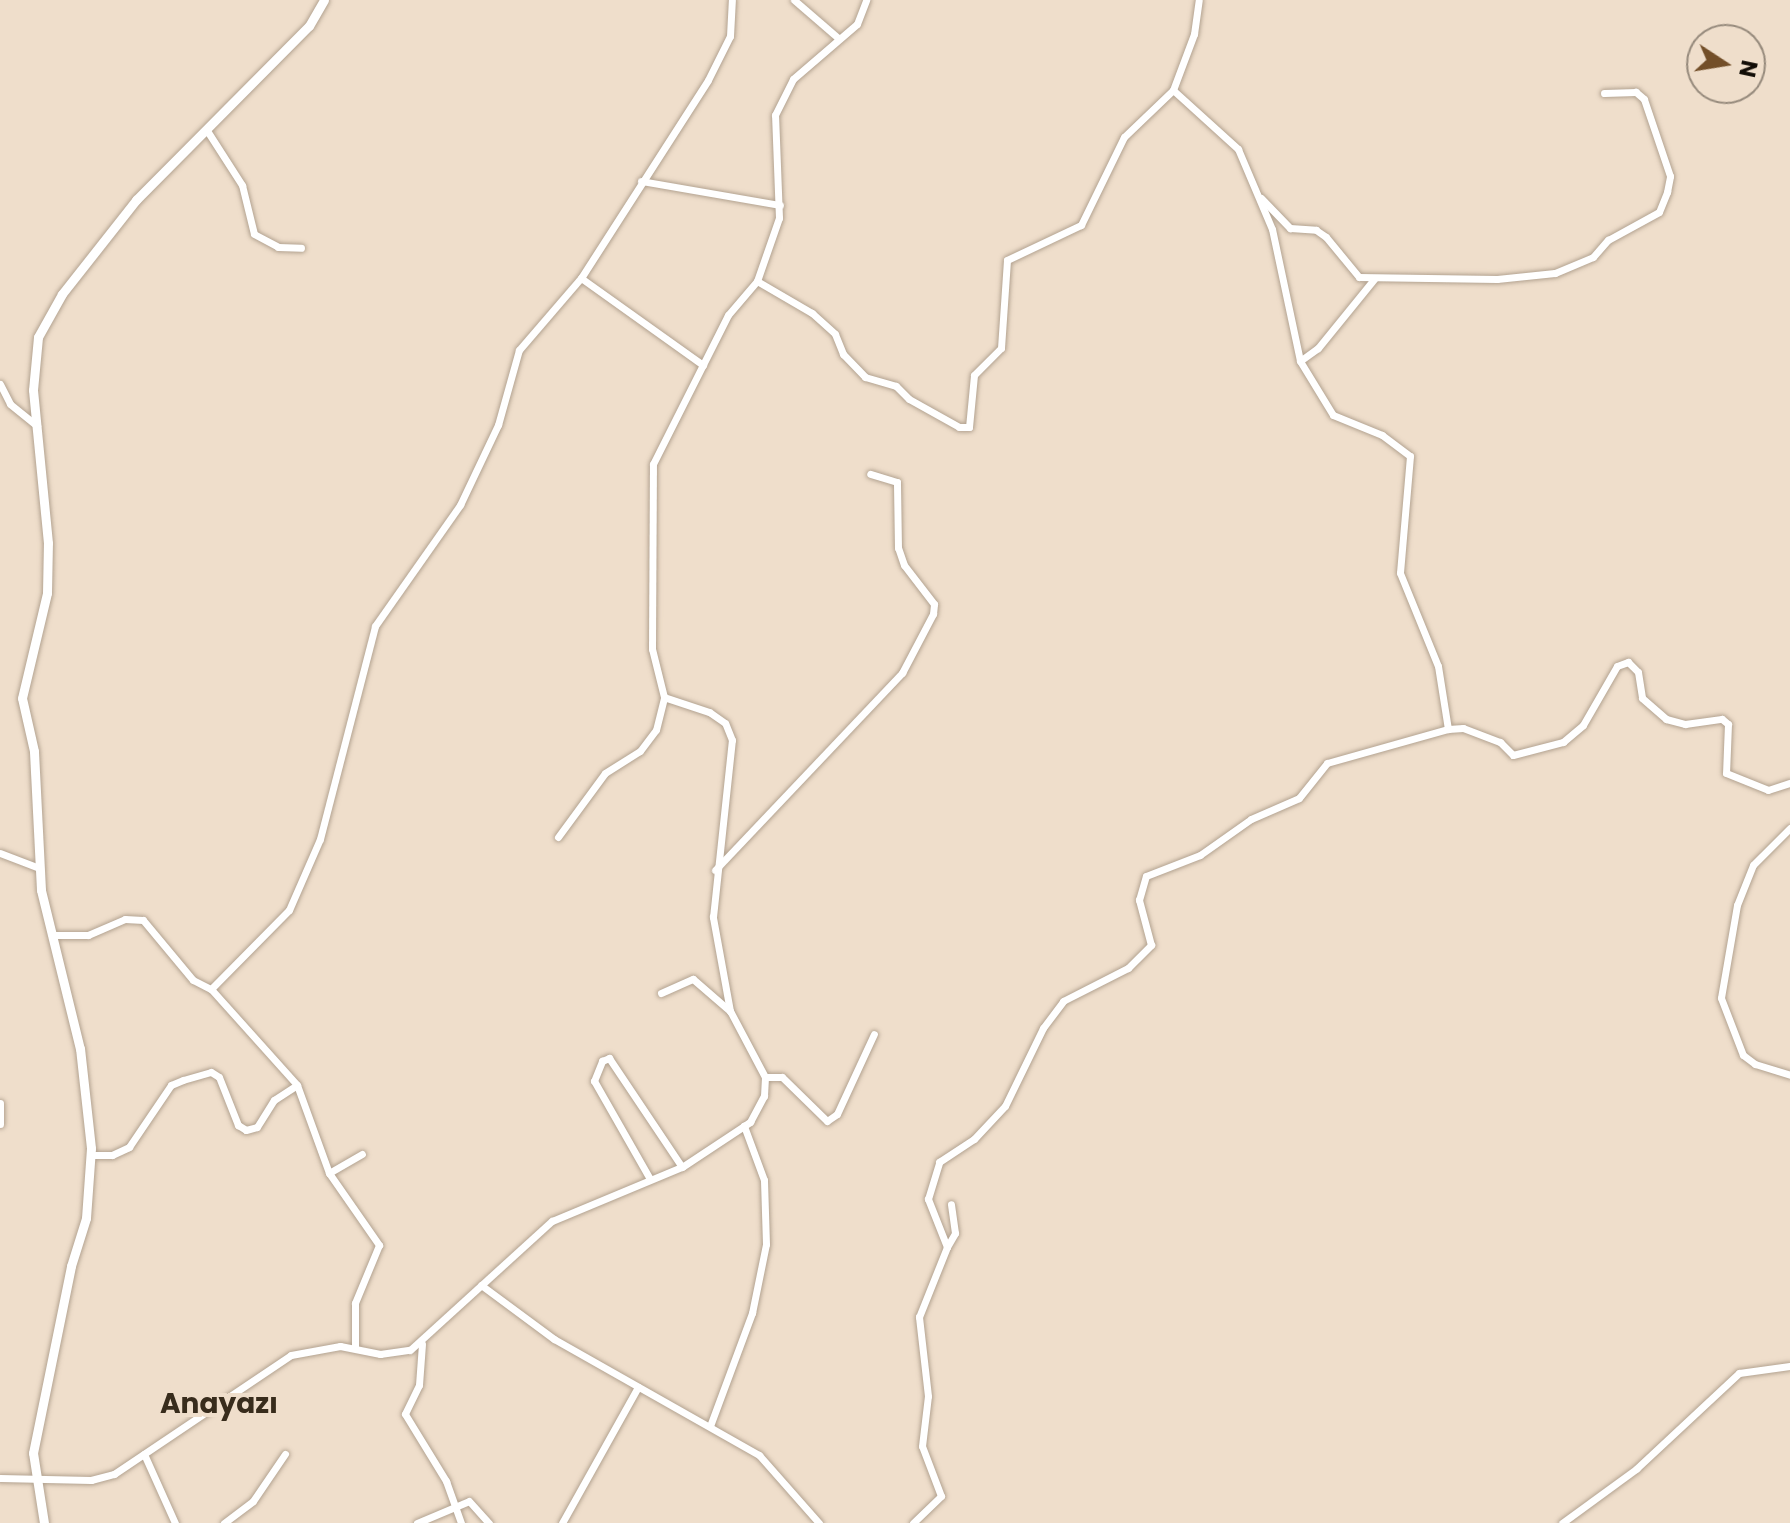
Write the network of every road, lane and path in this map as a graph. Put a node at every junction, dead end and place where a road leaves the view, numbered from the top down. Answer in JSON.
{"nodes":[{"id":1,"x":324,"y":0,"type":"edge"},
{"id":2,"x":732,"y":0,"type":"edge"},
{"id":3,"x":794,"y":0,"type":"edge"},
{"id":4,"x":866,"y":0,"type":"edge"},
{"id":5,"x":1199,"y":0,"type":"edge"},
{"id":6,"x":838,"y":38,"type":"junction"},
{"id":7,"x":1173,"y":90,"type":"junction"},
{"id":8,"x":1604,"y":93,"type":"dead end"},
{"id":9,"x":206,"y":129,"type":"junction"},
{"id":10,"x":641,"y":181,"type":"junction"},
{"id":11,"x":1260,"y":197,"type":"junction"},
{"id":12,"x":780,"y":205,"type":"junction"},
{"id":13,"x":301,"y":248,"type":"dead end"},
{"id":14,"x":581,"y":278,"type":"junction"},
{"id":15,"x":1374,"y":279,"type":"junction"},
{"id":16,"x":757,"y":281,"type":"junction"},
{"id":17,"x":1300,"y":361,"type":"junction"},
{"id":18,"x":703,"y":365,"type":"junction"},
{"id":19,"x":0,"y":384,"type":"edge"},
{"id":20,"x":37,"y":426,"type":"junction"},
{"id":21,"x":870,"y":474,"type":"dead end"},
{"id":22,"x":664,"y":697,"type":"junction"},
{"id":23,"x":1448,"y":729,"type":"junction"},
{"id":24,"x":1790,"y":783,"type":"edge"},
{"id":25,"x":1790,"y":828,"type":"edge"},
{"id":26,"x":558,"y":837,"type":"dead end"},
{"id":27,"x":0,"y":853,"type":"edge"},
{"id":28,"x":39,"y":868,"type":"junction"},
{"id":29,"x":715,"y":870,"type":"junction"},
{"id":30,"x":53,"y":935,"type":"junction"},
{"id":31,"x":211,"y":989,"type":"junction"},
{"id":32,"x":661,"y":993,"type":"dead end"},
{"id":33,"x":730,"y":1011,"type":"junction"},
{"id":34,"x":874,"y":1034,"type":"dead end"},
{"id":35,"x":1790,"y":1075,"type":"edge"},
{"id":36,"x":765,"y":1077,"type":"junction"},
{"id":37,"x":297,"y":1085,"type":"junction"},
{"id":38,"x":0,"y":1103,"type":"edge"},
{"id":39,"x":0,"y":1124,"type":"edge"},
{"id":40,"x":744,"y":1126,"type":"junction"},
{"id":41,"x":362,"y":1154,"type":"dead end"},
{"id":42,"x":91,"y":1155,"type":"junction"},
{"id":43,"x":682,"y":1167,"type":"junction"},
{"id":44,"x":329,"y":1173,"type":"junction"},
{"id":45,"x":650,"y":1179,"type":"junction"},
{"id":46,"x":951,"y":1204,"type":"dead end"},
{"id":47,"x":947,"y":1247,"type":"junction"},
{"id":48,"x":481,"y":1285,"type":"junction"},
{"id":49,"x":422,"y":1344,"type":"junction"},
{"id":50,"x":355,"y":1348,"type":"junction"},
{"id":51,"x":1790,"y":1366,"type":"edge"},
{"id":52,"x":638,"y":1387,"type":"junction"},
{"id":53,"x":710,"y":1426,"type":"junction"},
{"id":54,"x":144,"y":1454,"type":"junction"},
{"id":55,"x":285,"y":1454,"type":"dead end"},
{"id":56,"x":0,"y":1478,"type":"edge"},
{"id":57,"x":39,"y":1480,"type":"junction"},
{"id":58,"x":456,"y":1503,"type":"junction"},
{"id":59,"x":44,"y":1523,"type":"edge"},
{"id":60,"x":175,"y":1523,"type":"edge"},
{"id":61,"x":224,"y":1523,"type":"edge"},
{"id":62,"x":417,"y":1523,"type":"edge"},
{"id":63,"x":461,"y":1523,"type":"edge"},
{"id":64,"x":489,"y":1523,"type":"edge"},
{"id":65,"x":562,"y":1523,"type":"edge"},
{"id":66,"x":819,"y":1523,"type":"edge"},
{"id":67,"x":913,"y":1523,"type":"edge"},
{"id":68,"x":1562,"y":1523,"type":"edge"}],
"edges":[{"from":1,"to":9,"type":"street"},
{"from":2,"to":10,"type":"street"},
{"from":3,"to":6,"type":"street"},
{"from":4,"to":6,"type":"street"},
{"from":5,"to":7,"type":"street"},
{"from":6,"to":12,"type":"street"},
{"from":7,"to":11,"type":"street"},
{"from":7,"to":16,"type":"street"},
{"from":8,"to":15,"type":"street"},
{"from":9,"to":13,"type":"street"},
{"from":9,"to":20,"type":"street"},
{"from":10,"to":12,"type":"street"},
{"from":10,"to":14,"type":"street"},
{"from":11,"to":15,"type":"street"},
{"from":11,"to":17,"type":"street"},
{"from":12,"to":16,"type":"street"},
{"from":14,"to":18,"type":"street"},
{"from":14,"to":31,"type":"street"},
{"from":15,"to":17,"type":"street"},
{"from":16,"to":18,"type":"street"},
{"from":17,"to":23,"type":"street"},
{"from":18,"to":22,"type":"street"},
{"from":19,"to":20,"type":"street"},
{"from":20,"to":28,"type":"street"},
{"from":21,"to":29,"type":"street"},
{"from":22,"to":26,"type":"street"},
{"from":22,"to":29,"type":"street"},
{"from":23,"to":24,"type":"street"},
{"from":23,"to":47,"type":"street"},
{"from":25,"to":35,"type":"street"},
{"from":27,"to":28,"type":"street"},
{"from":28,"to":30,"type":"street"},
{"from":29,"to":33,"type":"street"},
{"from":30,"to":31,"type":"street"},
{"from":30,"to":42,"type":"street"},
{"from":31,"to":37,"type":"street"},
{"from":32,"to":33,"type":"street"},
{"from":33,"to":36,"type":"street"},
{"from":34,"to":36,"type":"street"},
{"from":36,"to":40,"type":"street"},
{"from":37,"to":42,"type":"street"},
{"from":37,"to":44,"type":"street"},
{"from":38,"to":39,"type":"street"},
{"from":40,"to":43,"type":"street"},
{"from":40,"to":53,"type":"street"},
{"from":41,"to":44,"type":"street"},
{"from":42,"to":57,"type":"street"},
{"from":43,"to":45,"type":"street"},
{"from":43,"to":45,"type":"street"},
{"from":44,"to":50,"type":"street"},
{"from":45,"to":48,"type":"street"},
{"from":46,"to":47,"type":"street"},
{"from":47,"to":67,"type":"street"},
{"from":48,"to":49,"type":"street"},
{"from":48,"to":52,"type":"street"},
{"from":49,"to":50,"type":"street"},
{"from":49,"to":58,"type":"street"},
{"from":50,"to":54,"type":"street"},
{"from":51,"to":68,"type":"street"},
{"from":52,"to":53,"type":"street"},
{"from":52,"to":65,"type":"street"},
{"from":53,"to":66,"type":"street"},
{"from":54,"to":57,"type":"street"},
{"from":54,"to":60,"type":"street"},
{"from":55,"to":61,"type":"street"},
{"from":56,"to":57,"type":"street"},
{"from":57,"to":59,"type":"street"},
{"from":58,"to":62,"type":"street"},
{"from":58,"to":63,"type":"street"},
{"from":58,"to":64,"type":"street"}]}
